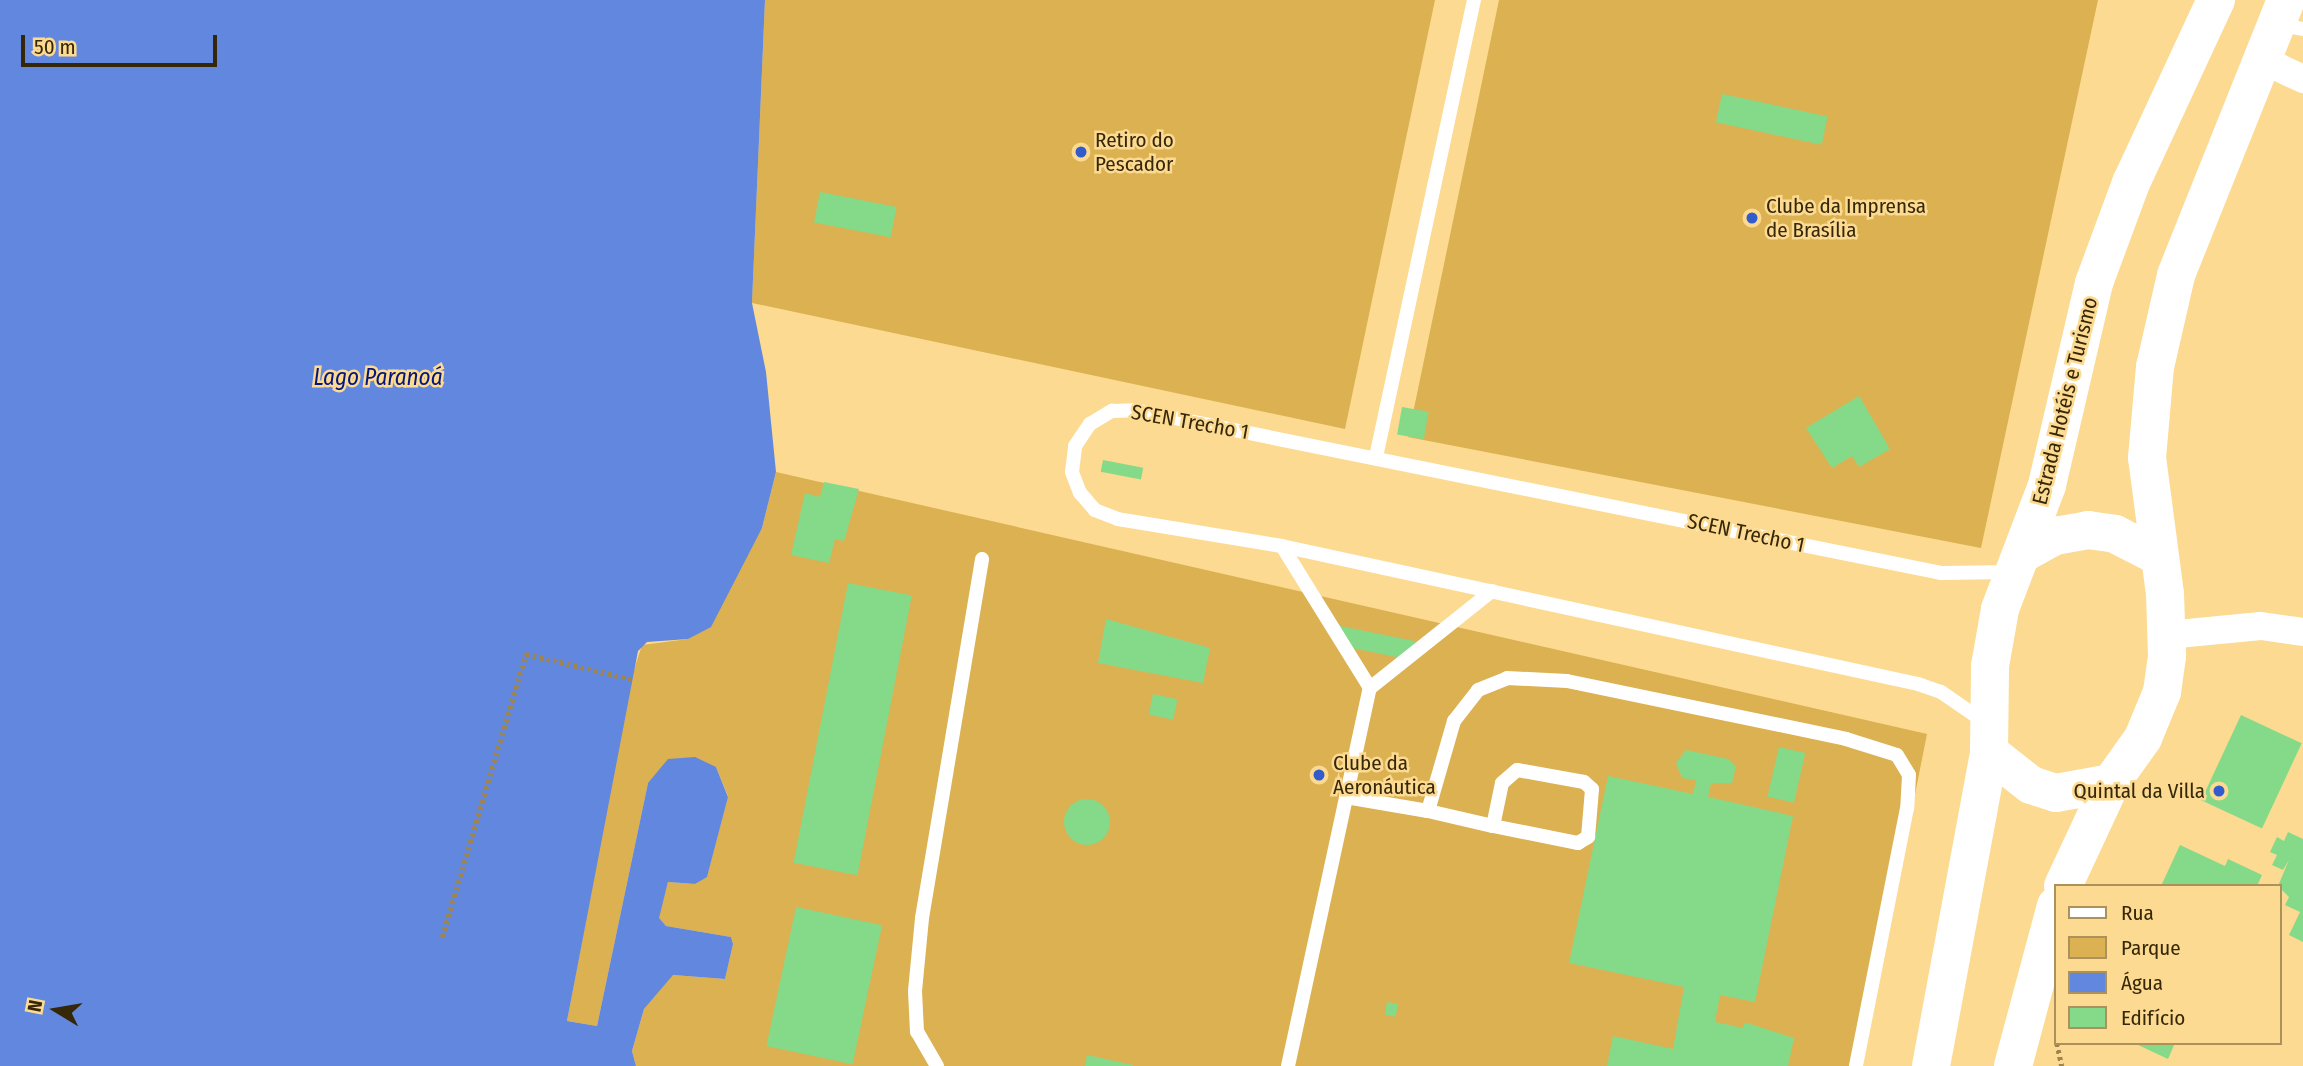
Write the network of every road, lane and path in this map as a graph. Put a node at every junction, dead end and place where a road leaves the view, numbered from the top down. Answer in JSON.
{"nodes":[{"id":1,"x":1474,"y":0,"type":"edge"},
{"id":2,"x":2216,"y":0,"type":"edge"},
{"id":3,"x":2288,"y":18,"type":"edge"},
{"id":4,"x":2261,"y":59,"type":"junction"},
{"id":5,"x":2303,"y":79,"type":"edge"},
{"id":6,"x":1376,"y":457,"type":"junction"},
{"id":7,"x":1282,"y":546,"type":"junction"},
{"id":8,"x":2158,"y":556,"type":"junction"},
{"id":9,"x":982,"y":559,"type":"dead end"},
{"id":10,"x":2018,"y":563,"type":"junction"},
{"id":11,"x":1492,"y":591,"type":"junction"},
{"id":12,"x":2303,"y":632,"type":"edge"},
{"id":13,"x":2167,"y":635,"type":"junction"},
{"id":14,"x":631,"y":679,"type":"dead end"},
{"id":15,"x":1370,"y":688,"type":"junction"},
{"id":16,"x":1980,"y":728,"type":"junction"},
{"id":17,"x":2111,"y":783,"type":"junction"},
{"id":18,"x":1346,"y":797,"type":"junction"},
{"id":19,"x":1428,"y":811,"type":"junction"},
{"id":20,"x":1493,"y":826,"type":"junction"},
{"id":21,"x":2064,"y":884,"type":"edge"},
{"id":22,"x":2054,"y":913,"type":"edge"},
{"id":23,"x":442,"y":937,"type":"dead end"},
{"id":24,"x":2057,"y":1045,"type":"edge"},
{"id":25,"x":937,"y":1066,"type":"edge"},
{"id":26,"x":1288,"y":1066,"type":"edge"},
{"id":27,"x":1856,"y":1066,"type":"edge"},
{"id":28,"x":1931,"y":1066,"type":"edge"},
{"id":29,"x":2013,"y":1066,"type":"edge"},
{"id":30,"x":2062,"y":1066,"type":"edge"}],
"edges":[{"from":1,"to":6,"type":"lane"},
{"from":2,"to":10,"type":"main road","name":"Estrada Hotéis e Turismo"},
{"from":3,"to":4,"type":"main road"},
{"from":4,"to":5,"type":"street"},
{"from":4,"to":8,"type":"main road"},
{"from":6,"to":7,"type":"lane","name":"SCEN Trecho 1"},
{"from":6,"to":10,"type":"lane","name":"SCEN Trecho 1"},
{"from":7,"to":11,"type":"lane","name":"SCEN Trecho 1"},
{"from":7,"to":15,"type":"lane"},
{"from":8,"to":10,"type":"main road"},
{"from":8,"to":13,"type":"main road"},
{"from":9,"to":25,"type":"lane"},
{"from":10,"to":16,"type":"main road","name":"Estrada Hotéis e Turismo"},
{"from":11,"to":15,"type":"lane"},
{"from":11,"to":16,"type":"lane","name":"SCEN Trecho 1"},
{"from":12,"to":13,"type":"street"},
{"from":13,"to":17,"type":"main road"},
{"from":14,"to":23,"type":"path"},
{"from":15,"to":18,"type":"lane"},
{"from":16,"to":17,"type":"main road"},
{"from":16,"to":28,"type":"main road","name":"Estrada Hotéis e Turismo"},
{"from":17,"to":21,"type":"main road"},
{"from":18,"to":19,"type":"lane"},
{"from":18,"to":26,"type":"lane"},
{"from":19,"to":20,"type":"lane"},
{"from":19,"to":27,"type":"lane"},
{"from":20,"to":20,"type":"lane"},
{"from":22,"to":29,"type":"main road"},
{"from":24,"to":30,"type":"path"}]}
